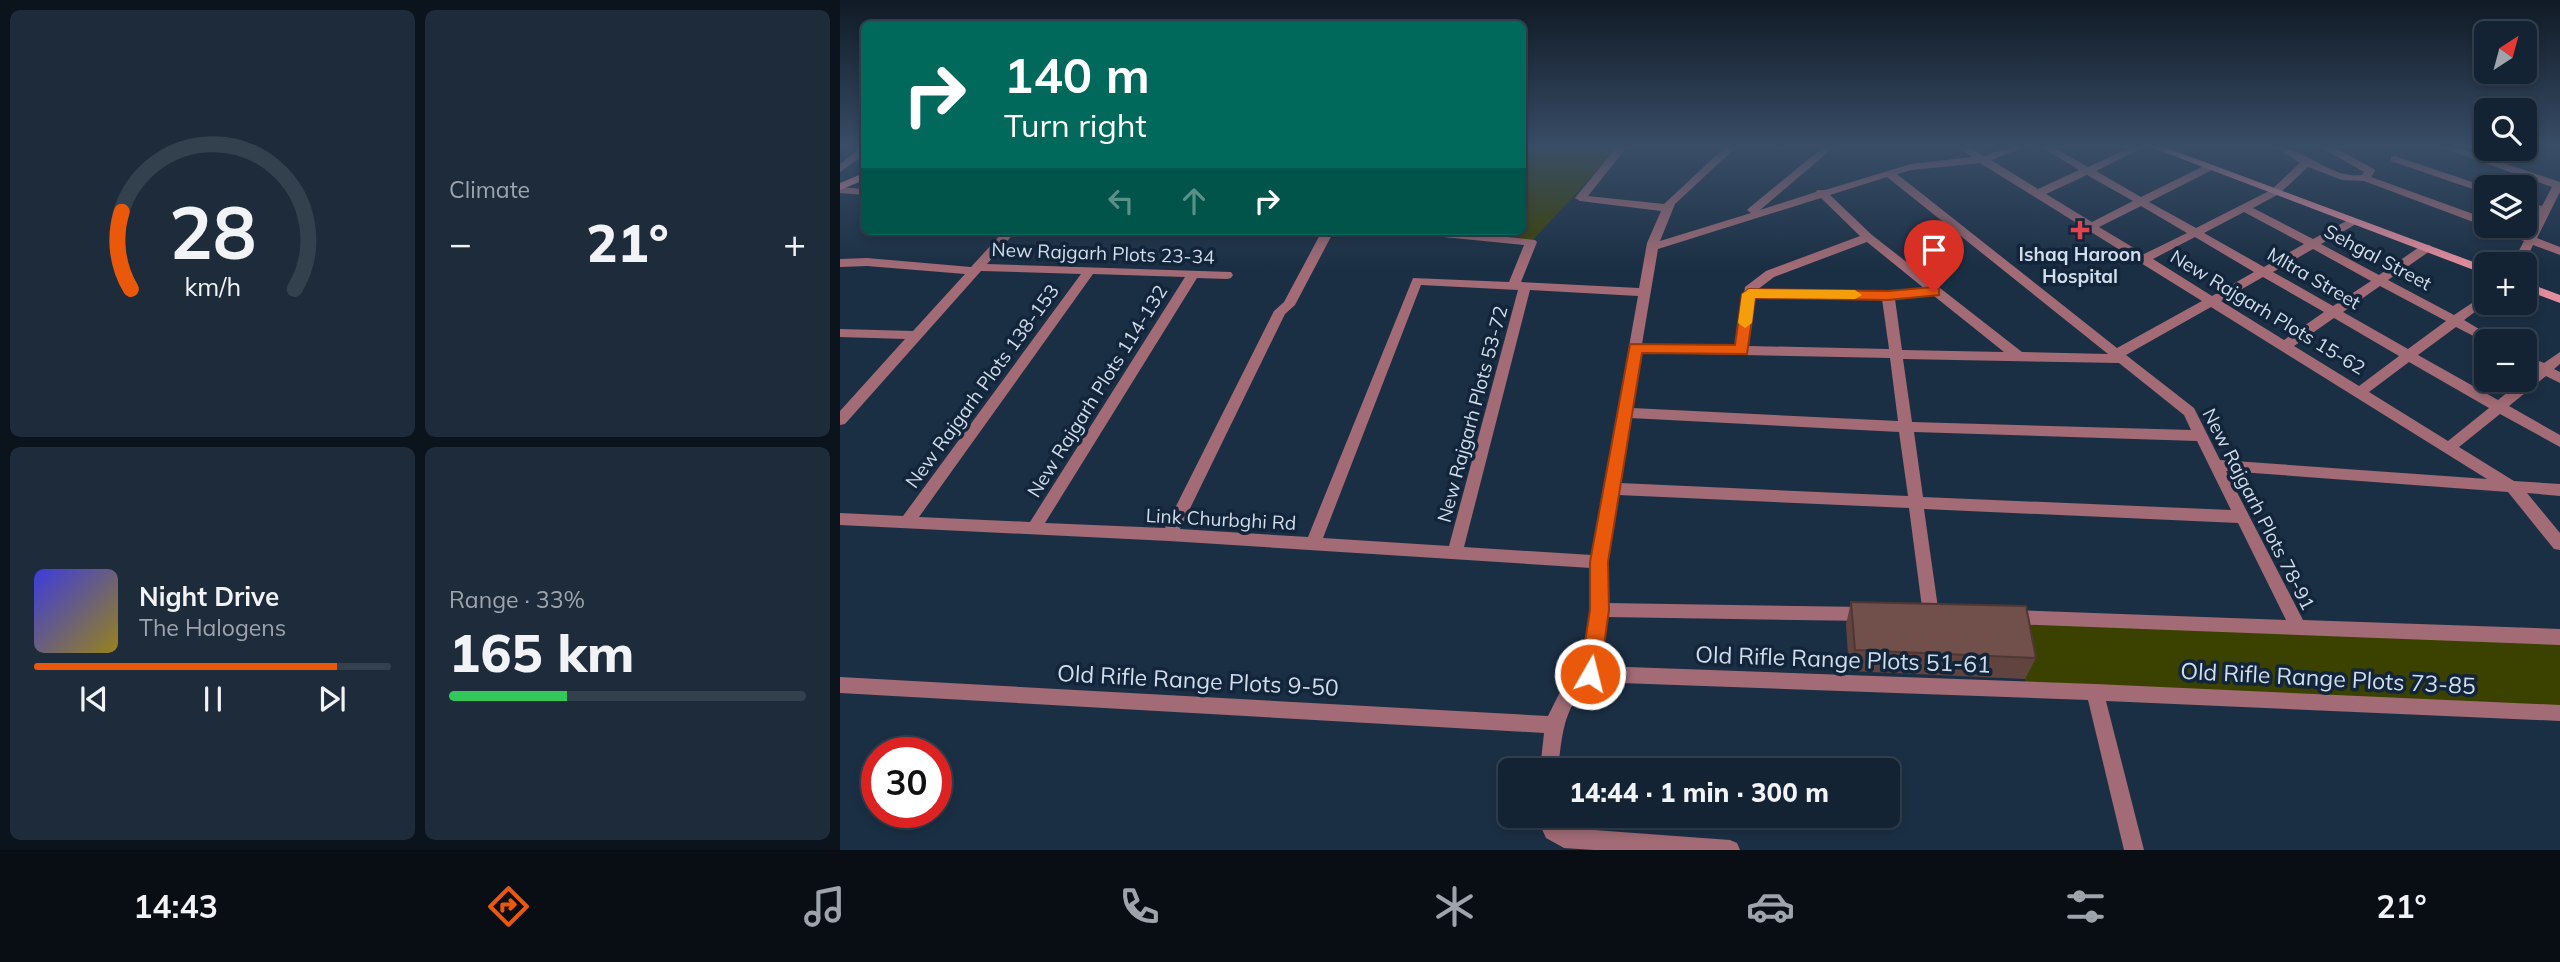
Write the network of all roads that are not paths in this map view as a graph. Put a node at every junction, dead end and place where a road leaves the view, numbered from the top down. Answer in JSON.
{"nodes":[{"id":1,"x":840,"y":188,"type":"edge"},
{"id":2,"x":1588,"y":188,"type":"edge"},
{"id":3,"x":1687,"y":188,"type":"edge"},
{"id":4,"x":1781,"y":188,"type":"edge"},
{"id":5,"x":1837,"y":188,"type":"edge"},
{"id":6,"x":1907,"y":188,"type":"edge"},
{"id":7,"x":2031,"y":188,"type":"edge"},
{"id":8,"x":2051,"y":188,"type":"edge"},
{"id":9,"x":2118,"y":188,"type":"edge"},
{"id":10,"x":2169,"y":188,"type":"edge"},
{"id":11,"x":2264,"y":188,"type":"edge"},
{"id":12,"x":2280,"y":188,"type":"edge"},
{"id":13,"x":2391,"y":188,"type":"edge"},
{"id":14,"x":2558,"y":188,"type":"edge"},
{"id":15,"x":861,"y":192,"type":"edge"},
{"id":16,"x":1821,"y":192,"type":"junction"},
{"id":17,"x":2275,"y":192,"type":"junction"},
{"id":18,"x":2039,"y":193,"type":"junction"},
{"id":19,"x":2142,"y":201,"type":"junction"},
{"id":20,"x":1668,"y":208,"type":"junction"},
{"id":21,"x":2245,"y":208,"type":"junction"},
{"id":22,"x":2537,"y":208,"type":"edge"},
{"id":23,"x":2545,"y":211,"type":"junction"},
{"id":24,"x":1747,"y":216,"type":"junction"},
{"id":25,"x":2474,"y":218,"type":"edge"},
{"id":26,"x":2354,"y":221,"type":"junction"},
{"id":27,"x":2092,"y":226,"type":"junction"},
{"id":28,"x":2197,"y":233,"type":"junction"},
{"id":29,"x":1006,"y":235,"type":"edge"},
{"id":30,"x":1326,"y":235,"type":"edge"},
{"id":31,"x":1456,"y":235,"type":"edge"},
{"id":32,"x":1868,"y":237,"type":"junction"},
{"id":33,"x":2526,"y":238,"type":"edge"},
{"id":34,"x":2531,"y":240,"type":"junction"},
{"id":35,"x":2312,"y":244,"type":"junction"},
{"id":36,"x":1653,"y":247,"type":"junction"},
{"id":37,"x":2426,"y":248,"type":"junction"},
{"id":38,"x":2560,"y":251,"type":"edge"},
{"id":39,"x":2524,"y":252,"type":"edge"},
{"id":40,"x":2144,"y":260,"type":"junction"},
{"id":41,"x":840,"y":263,"type":"edge"},
{"id":42,"x":2474,"y":266,"type":"edge"},
{"id":43,"x":976,"y":269,"type":"junction"},
{"id":44,"x":1089,"y":271,"type":"junction"},
{"id":45,"x":2264,"y":271,"type":"junction"},
{"id":46,"x":1193,"y":274,"type":"junction"},
{"id":47,"x":1227,"y":275,"type":"dead end"},
{"id":48,"x":2380,"y":280,"type":"junction"},
{"id":49,"x":1519,"y":286,"type":"junction"},
{"id":50,"x":2537,"y":290,"type":"edge"},
{"id":51,"x":1645,"y":292,"type":"junction"},
{"id":52,"x":1934,"y":292,"type":"junction"},
{"id":53,"x":1749,"y":294,"type":"junction"},
{"id":54,"x":1888,"y":295,"type":"junction"},
{"id":55,"x":2560,"y":299,"type":"edge"},
{"id":56,"x":2212,"y":301,"type":"junction"},
{"id":57,"x":2474,"y":307,"type":"edge"},
{"id":58,"x":2334,"y":312,"type":"junction"},
{"id":59,"x":2455,"y":321,"type":"junction"},
{"id":60,"x":2474,"y":331,"type":"edge"},
{"id":61,"x":840,"y":333,"type":"edge"},
{"id":62,"x":918,"y":335,"type":"junction"},
{"id":63,"x":2286,"y":345,"type":"junction"},
{"id":64,"x":1635,"y":348,"type":"junction"},
{"id":65,"x":1742,"y":350,"type":"junction"},
{"id":66,"x":1897,"y":355,"type":"junction"},
{"id":67,"x":2409,"y":355,"type":"junction"},
{"id":68,"x":2019,"y":357,"type":"junction"},
{"id":69,"x":2120,"y":357,"type":"junction"},
{"id":70,"x":2560,"y":357,"type":"edge"},
{"id":71,"x":2537,"y":365,"type":"edge"},
{"id":72,"x":2545,"y":369,"type":"junction"},
{"id":73,"x":2560,"y":377,"type":"edge"},
{"id":74,"x":2361,"y":391,"type":"junction"},
{"id":75,"x":2499,"y":407,"type":"junction"},
{"id":76,"x":1625,"y":412,"type":"junction"},
{"id":77,"x":840,"y":419,"type":"edge"},
{"id":78,"x":1906,"y":427,"type":"junction"},
{"id":79,"x":2201,"y":436,"type":"junction"},
{"id":80,"x":2560,"y":442,"type":"edge"},
{"id":81,"x":2451,"y":447,"type":"junction"},
{"id":82,"x":2216,"y":465,"type":"junction"},
{"id":83,"x":1612,"y":489,"type":"junction"},
{"id":84,"x":2515,"y":489,"type":"junction"},
{"id":85,"x":2560,"y":490,"type":"edge"},
{"id":86,"x":1918,"y":503,"type":"junction"},
{"id":87,"x":2242,"y":517,"type":"junction"},
{"id":88,"x":840,"y":519,"type":"edge"},
{"id":89,"x":906,"y":523,"type":"junction"},
{"id":90,"x":1034,"y":528,"type":"junction"},
{"id":91,"x":1169,"y":535,"type":"junction"},
{"id":92,"x":1313,"y":544,"type":"junction"},
{"id":93,"x":2560,"y":544,"type":"edge"},
{"id":94,"x":1455,"y":552,"type":"junction"},
{"id":95,"x":1599,"y":562,"type":"junction"},
{"id":96,"x":1599,"y":610,"type":"junction"},
{"id":97,"x":1890,"y":614,"type":"edge"},
{"id":98,"x":1931,"y":615,"type":"edge"},
{"id":99,"x":1994,"y":616,"type":"edge"},
{"id":100,"x":2298,"y":627,"type":"junction"},
{"id":101,"x":2560,"y":637,"type":"edge"},
{"id":102,"x":1590,"y":674,"type":"junction"},
{"id":103,"x":840,"y":685,"type":"edge"},
{"id":104,"x":2095,"y":692,"type":"junction"},
{"id":105,"x":2560,"y":713,"type":"edge"},
{"id":106,"x":1553,"y":725,"type":"junction"},
{"id":107,"x":1550,"y":758,"type":"edge"},
{"id":108,"x":1554,"y":828,"type":"edge"},
{"id":109,"x":1730,"y":850,"type":"edge"},
{"id":110,"x":2134,"y":850,"type":"edge"}],
"edges":[{"from":1,"to":15,"type":"street"},
{"from":2,"to":20,"type":"street"},
{"from":3,"to":20,"type":"street"},
{"from":4,"to":24,"type":"street"},
{"from":5,"to":16,"type":"street"},
{"from":6,"to":69,"type":"street","name":"New Rajgarh Plots 78-91"},
{"from":7,"to":18,"type":"street","name":"New Rajgarh Plots 15-62"},
{"from":8,"to":18,"type":"street"},
{"from":9,"to":19,"type":"street","name":"MItra Street"},
{"from":10,"to":19,"type":"street"},
{"from":11,"to":17,"type":"main road"},
{"from":12,"to":17,"type":"street"},
{"from":13,"to":25,"type":"street"},
{"from":14,"to":23,"type":"street"},
{"from":16,"to":24,"type":"street"},
{"from":16,"to":32,"type":"street"},
{"from":17,"to":21,"type":"street"},
{"from":17,"to":26,"type":"main road"},
{"from":18,"to":27,"type":"street","name":"New Rajgarh Plots 15-62"},
{"from":19,"to":27,"type":"street"},
{"from":19,"to":28,"type":"street","name":"MItra Street"},
{"from":20,"to":36,"type":"street"},
{"from":21,"to":28,"type":"street"},
{"from":21,"to":35,"type":"street","name":"Sehgal Street"},
{"from":22,"to":23,"type":"street"},
{"from":23,"to":34,"type":"street"},
{"from":24,"to":36,"type":"street"},
{"from":26,"to":35,"type":"street"},
{"from":26,"to":37,"type":"main road"},
{"from":27,"to":40,"type":"street","name":"New Rajgarh Plots 15-62"},
{"from":28,"to":40,"type":"street"},
{"from":28,"to":45,"type":"street","name":"MItra Street"},
{"from":29,"to":43,"type":"street"},
{"from":30,"to":91,"type":"street"},
{"from":31,"to":49,"type":"street","name":"New Rajgarh Plots 53-72"},
{"from":32,"to":52,"type":"street"},
{"from":32,"to":53,"type":"street"},
{"from":33,"to":34,"type":"street"},
{"from":34,"to":38,"type":"street"},
{"from":34,"to":39,"type":"street"},
{"from":35,"to":45,"type":"street"},
{"from":35,"to":48,"type":"street","name":"Sehgal Street"},
{"from":36,"to":51,"type":"street"},
{"from":37,"to":42,"type":"main road"},
{"from":37,"to":48,"type":"street"},
{"from":40,"to":56,"type":"street","name":"New Rajgarh Plots 15-62"},
{"from":41,"to":43,"type":"street","name":"New Rajgarh Plots 23-34"},
{"from":43,"to":44,"type":"street","name":"New Rajgarh Plots 23-34"},
{"from":43,"to":62,"type":"street"},
{"from":44,"to":46,"type":"street","name":"New Rajgarh Plots 23-34"},
{"from":44,"to":89,"type":"street","name":"New Rajgarh Plots 138-153"},
{"from":45,"to":56,"type":"street"},
{"from":45,"to":58,"type":"street","name":"MItra Street"},
{"from":46,"to":47,"type":"street","name":"New Rajgarh Plots 23-34"},
{"from":46,"to":90,"type":"street","name":"New Rajgarh Plots 114-132"},
{"from":48,"to":58,"type":"street"},
{"from":48,"to":59,"type":"street","name":"Sehgal Street"},
{"from":49,"to":51,"type":"street"},
{"from":49,"to":92,"type":"street"},
{"from":49,"to":94,"type":"street","name":"New Rajgarh Plots 53-72"},
{"from":50,"to":55,"type":"main road"},
{"from":51,"to":64,"type":"street"},
{"from":52,"to":54,"type":"street"},
{"from":52,"to":68,"type":"street"},
{"from":53,"to":54,"type":"street"},
{"from":53,"to":65,"type":"street"},
{"from":54,"to":66,"type":"street"},
{"from":56,"to":63,"type":"street","name":"New Rajgarh Plots 15-62"},
{"from":56,"to":69,"type":"street"},
{"from":57,"to":59,"type":"street"},
{"from":58,"to":63,"type":"street"},
{"from":58,"to":67,"type":"street","name":"MItra Street"},
{"from":59,"to":60,"type":"street","name":"Sehgal Street"},
{"from":59,"to":67,"type":"street"},
{"from":61,"to":62,"type":"street"},
{"from":62,"to":77,"type":"street"},
{"from":63,"to":74,"type":"street","name":"New Rajgarh Plots 15-62"},
{"from":64,"to":65,"type":"street"},
{"from":64,"to":76,"type":"street"},
{"from":65,"to":66,"type":"street"},
{"from":66,"to":68,"type":"street"},
{"from":66,"to":78,"type":"street"},
{"from":67,"to":74,"type":"street"},
{"from":67,"to":75,"type":"street","name":"MItra Street"},
{"from":68,"to":69,"type":"street"},
{"from":69,"to":79,"type":"street","name":"New Rajgarh Plots 78-91"},
{"from":70,"to":72,"type":"street"},
{"from":71,"to":72,"type":"street"},
{"from":72,"to":73,"type":"street"},
{"from":72,"to":75,"type":"street"},
{"from":74,"to":81,"type":"street","name":"New Rajgarh Plots 15-62"},
{"from":75,"to":80,"type":"street","name":"MItra Street"},
{"from":75,"to":81,"type":"street"},
{"from":76,"to":78,"type":"street"},
{"from":76,"to":83,"type":"street"},
{"from":78,"to":79,"type":"street"},
{"from":78,"to":86,"type":"street"},
{"from":79,"to":82,"type":"street","name":"New Rajgarh Plots 78-91"},
{"from":81,"to":84,"type":"street","name":"New Rajgarh Plots 15-62"},
{"from":82,"to":84,"type":"street"},
{"from":82,"to":87,"type":"street","name":"New Rajgarh Plots 78-91"},
{"from":83,"to":86,"type":"street"},
{"from":83,"to":95,"type":"street"},
{"from":84,"to":85,"type":"street"},
{"from":84,"to":93,"type":"street"},
{"from":86,"to":87,"type":"street"},
{"from":86,"to":98,"type":"street"},
{"from":87,"to":100,"type":"street","name":"New Rajgarh Plots 78-91"},
{"from":88,"to":89,"type":"street","name":"Link Churbghi Rd"},
{"from":89,"to":90,"type":"street","name":"Link Churbghi Rd"},
{"from":90,"to":91,"type":"street","name":"Link Churbghi Rd"},
{"from":91,"to":92,"type":"street","name":"Link Churbghi Rd"},
{"from":92,"to":94,"type":"street","name":"Link Churbghi Rd"},
{"from":94,"to":95,"type":"street","name":"Link Churbghi Rd"},
{"from":95,"to":96,"type":"street"},
{"from":96,"to":97,"type":"street"},
{"from":96,"to":102,"type":"street"},
{"from":99,"to":100,"type":"street"},
{"from":100,"to":101,"type":"street"},
{"from":102,"to":104,"type":"street","name":"Old Rifle Range Plots 51-61"},
{"from":102,"to":106,"type":"street"},
{"from":103,"to":106,"type":"street","name":"Old Rifle Range Plots 9-50"},
{"from":104,"to":105,"type":"street","name":"Old Rifle Range Plots 73-85"},
{"from":104,"to":110,"type":"street"},
{"from":106,"to":107,"type":"street"},
{"from":108,"to":109,"type":"street"}]}
